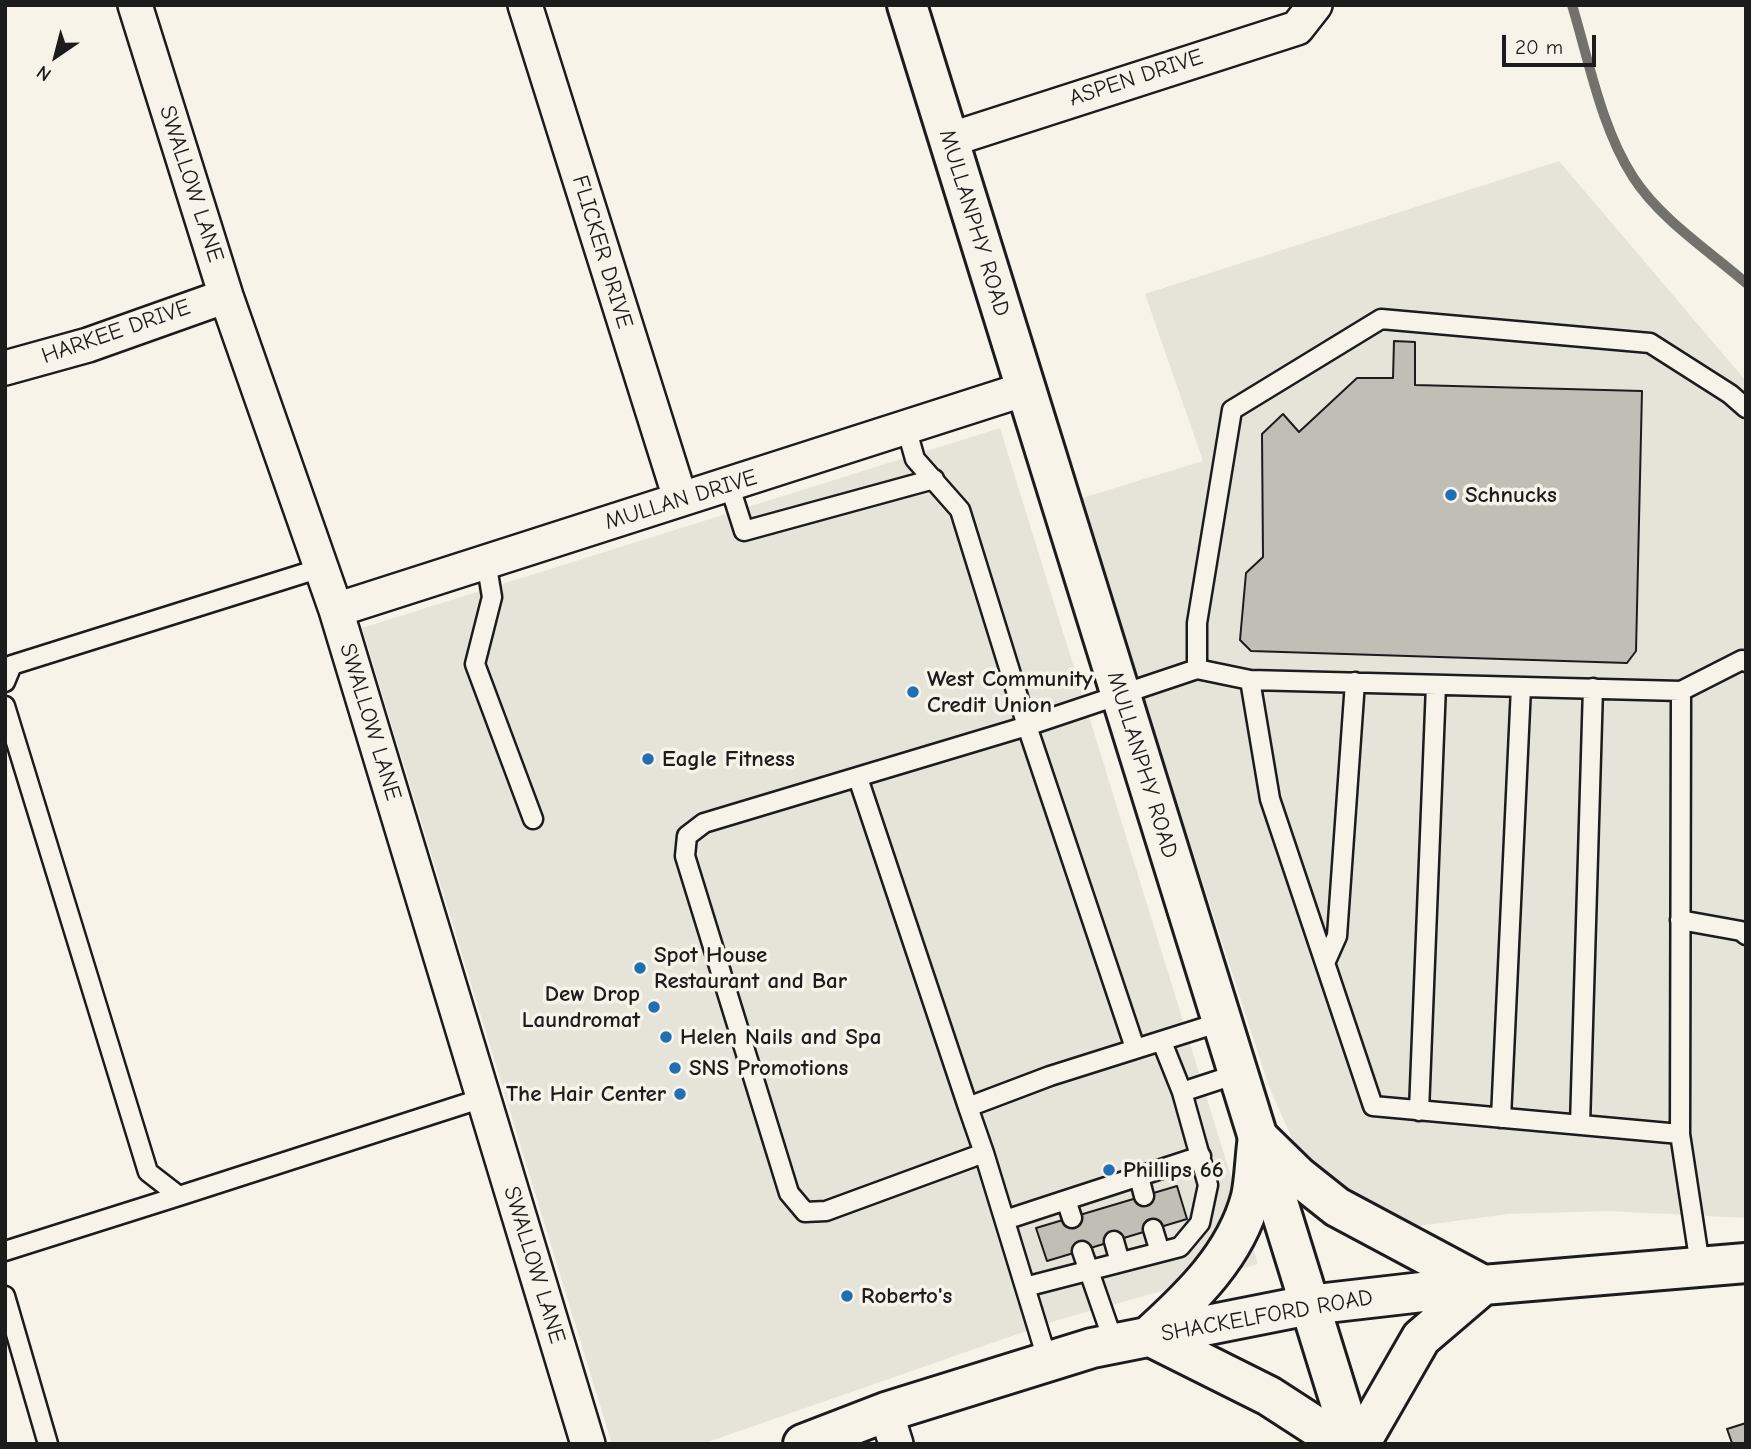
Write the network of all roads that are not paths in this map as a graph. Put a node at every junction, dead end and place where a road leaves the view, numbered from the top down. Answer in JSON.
{"nodes":[{"id":1,"x":135,"y":5,"type":"edge"},
{"id":2,"x":525,"y":5,"type":"edge"},
{"id":3,"x":907,"y":5,"type":"edge"},
{"id":4,"x":1315,"y":5,"type":"edge"},
{"id":5,"x":949,"y":140,"type":"junction"},
{"id":6,"x":226,"y":296,"type":"junction"},
{"id":7,"x":5,"y":368,"type":"edge"},
{"id":8,"x":1026,"y":389,"type":"junction"},
{"id":9,"x":1746,"y":408,"type":"edge"},
{"id":10,"x":906,"y":427,"type":"junction"},
{"id":11,"x":934,"y":479,"type":"junction"},
{"id":12,"x":729,"y":484,"type":"junction"},
{"id":13,"x":680,"y":498,"type":"junction"},
{"id":14,"x":486,"y":561,"type":"junction"},
{"id":15,"x":321,"y":568,"type":"junction"},
{"id":16,"x":336,"y":610,"type":"junction"},
{"id":17,"x":1746,"y":662,"type":"edge"},
{"id":18,"x":9,"y":666,"type":"edge"},
{"id":19,"x":1197,"y":669,"type":"junction"},
{"id":20,"x":1250,"y":680,"type":"junction"},
{"id":21,"x":5,"y":682,"type":"edge"},
{"id":22,"x":1355,"y":682,"type":"junction"},
{"id":23,"x":1436,"y":685,"type":"junction"},
{"id":24,"x":1521,"y":687,"type":"junction"},
{"id":25,"x":1593,"y":688,"type":"junction"},
{"id":26,"x":1681,"y":691,"type":"junction"},
{"id":27,"x":1121,"y":696,"type":"junction"},
{"id":28,"x":5,"y":706,"type":"edge"},
{"id":29,"x":1027,"y":726,"type":"junction"},
{"id":30,"x":858,"y":778,"type":"junction"},
{"id":31,"x":533,"y":819,"type":"dead end"},
{"id":32,"x":1680,"y":920,"type":"junction"},
{"id":33,"x":1746,"y":935,"type":"edge"},
{"id":34,"x":1325,"y":962,"type":"junction"},
{"id":35,"x":1221,"y":1022,"type":"junction"},
{"id":36,"x":1162,"y":1042,"type":"junction"},
{"id":37,"x":1135,"y":1048,"type":"junction"},
{"id":38,"x":1237,"y":1074,"type":"junction"},
{"id":39,"x":1182,"y":1093,"type":"junction"},
{"id":40,"x":483,"y":1098,"type":"junction"},
{"id":41,"x":968,"y":1107,"type":"junction"},
{"id":42,"x":1419,"y":1111,"type":"junction"},
{"id":43,"x":1501,"y":1118,"type":"junction"},
{"id":44,"x":1580,"y":1125,"type":"junction"},
{"id":45,"x":1680,"y":1134,"type":"junction"},
{"id":46,"x":1258,"y":1137,"type":"junction"},
{"id":47,"x":984,"y":1153,"type":"junction"},
{"id":48,"x":1201,"y":1156,"type":"junction"},
{"id":49,"x":1139,"y":1177,"type":"junction"},
{"id":50,"x":1099,"y":1190,"type":"junction"},
{"id":51,"x":179,"y":1196,"type":"junction"},
{"id":52,"x":1144,"y":1196,"type":"dead end"},
{"id":53,"x":1066,"y":1200,"type":"junction"},
{"id":54,"x":1104,"y":1208,"type":"dead end"},
{"id":55,"x":1072,"y":1218,"type":"dead end"},
{"id":56,"x":1005,"y":1220,"type":"junction"},
{"id":57,"x":1153,"y":1229,"type":"dead end"},
{"id":58,"x":1114,"y":1241,"type":"dead end"},
{"id":59,"x":5,"y":1251,"type":"edge"},
{"id":60,"x":1082,"y":1251,"type":"dead end"},
{"id":61,"x":1160,"y":1252,"type":"junction"},
{"id":62,"x":1120,"y":1262,"type":"junction"},
{"id":63,"x":1746,"y":1263,"type":"edge"},
{"id":64,"x":1700,"y":1265,"type":"junction"},
{"id":65,"x":1089,"y":1270,"type":"junction"},
{"id":66,"x":1483,"y":1285,"type":"junction"},
{"id":67,"x":1025,"y":1287,"type":"junction"},
{"id":68,"x":5,"y":1296,"type":"edge"},
{"id":69,"x":1309,"y":1305,"type":"junction"},
{"id":70,"x":1131,"y":1340,"type":"junction"},
{"id":71,"x":1048,"y":1362,"type":"junction"},
{"id":72,"x":891,"y":1428,"type":"edge"},
{"id":73,"x":48,"y":1444,"type":"edge"},
{"id":74,"x":588,"y":1444,"type":"edge"},
{"id":75,"x":803,"y":1444,"type":"edge"},
{"id":76,"x":1343,"y":1444,"type":"edge"},
{"id":77,"x":1353,"y":1444,"type":"edge"},
{"id":78,"x":1360,"y":1444,"type":"edge"}],
"edges":[{"from":1,"to":6,"type":"street","name":"SWALLOW LANE"},
{"from":2,"to":13,"type":"street","name":"FLICKER DRIVE"},
{"from":3,"to":5,"type":"main road","name":"MULLANPHY ROAD"},
{"from":4,"to":5,"type":"street","name":"ASPEN DRIVE"},
{"from":5,"to":8,"type":"main road","name":"MULLANPHY ROAD"},
{"from":6,"to":7,"type":"street","name":"HARKEE DRIVE"},
{"from":6,"to":15,"type":"street","name":"SWALLOW LANE"},
{"from":8,"to":10,"type":"street","name":"MULLAN DRIVE"},
{"from":8,"to":27,"type":"main road","name":"MULLANPHY ROAD"},
{"from":9,"to":19,"type":"lane"},
{"from":10,"to":11,"type":"lane"},
{"from":10,"to":12,"type":"street","name":"MULLAN DRIVE"},
{"from":11,"to":12,"type":"lane"},
{"from":11,"to":29,"type":"lane"},
{"from":12,"to":13,"type":"street","name":"MULLAN DRIVE"},
{"from":13,"to":14,"type":"street","name":"MULLAN DRIVE"},
{"from":14,"to":16,"type":"street","name":"MULLAN DRIVE"},
{"from":14,"to":31,"type":"lane"},
{"from":15,"to":16,"type":"street","name":"SWALLOW LANE"},
{"from":15,"to":18,"type":"lane"},
{"from":16,"to":40,"type":"street","name":"SWALLOW LANE"},
{"from":17,"to":26,"type":"lane"},
{"from":18,"to":21,"type":"lane"},
{"from":19,"to":20,"type":"lane"},
{"from":19,"to":27,"type":"lane"},
{"from":20,"to":22,"type":"lane"},
{"from":20,"to":34,"type":"lane"},
{"from":22,"to":23,"type":"lane"},
{"from":22,"to":34,"type":"lane"},
{"from":23,"to":24,"type":"lane"},
{"from":23,"to":42,"type":"lane"},
{"from":24,"to":25,"type":"lane"},
{"from":24,"to":43,"type":"lane"},
{"from":25,"to":26,"type":"lane"},
{"from":25,"to":44,"type":"lane"},
{"from":26,"to":32,"type":"lane"},
{"from":27,"to":29,"type":"lane"},
{"from":27,"to":35,"type":"main road","name":"MULLANPHY ROAD"},
{"from":28,"to":51,"type":"lane"},
{"from":29,"to":30,"type":"lane"},
{"from":29,"to":37,"type":"lane"},
{"from":30,"to":41,"type":"lane"},
{"from":30,"to":47,"type":"lane"},
{"from":32,"to":33,"type":"lane"},
{"from":32,"to":45,"type":"lane"},
{"from":34,"to":42,"type":"lane"},
{"from":35,"to":36,"type":"lane"},
{"from":35,"to":38,"type":"main road","name":"MULLANPHY ROAD"},
{"from":36,"to":37,"type":"lane"},
{"from":36,"to":39,"type":"lane"},
{"from":37,"to":41,"type":"lane"},
{"from":38,"to":39,"type":"lane"},
{"from":38,"to":46,"type":"main road","name":"MULLANPHY ROAD"},
{"from":39,"to":48,"type":"lane"},
{"from":40,"to":51,"type":"lane"},
{"from":40,"to":74,"type":"street","name":"SWALLOW LANE"},
{"from":41,"to":47,"type":"lane"},
{"from":42,"to":43,"type":"lane"},
{"from":43,"to":44,"type":"lane"},
{"from":44,"to":45,"type":"lane"},
{"from":45,"to":64,"type":"lane"},
{"from":46,"to":66,"type":"main road"},
{"from":46,"to":69,"type":"main road","name":"MULLANPHY ROAD"},
{"from":46,"to":70,"type":"main road"},
{"from":47,"to":56,"type":"lane"},
{"from":48,"to":49,"type":"lane"},
{"from":48,"to":61,"type":"lane"},
{"from":49,"to":50,"type":"lane"},
{"from":49,"to":52,"type":"lane"},
{"from":50,"to":53,"type":"lane"},
{"from":50,"to":54,"type":"lane"},
{"from":51,"to":59,"type":"lane"},
{"from":53,"to":55,"type":"lane"},
{"from":53,"to":56,"type":"lane"},
{"from":56,"to":67,"type":"lane"},
{"from":57,"to":61,"type":"lane"},
{"from":58,"to":62,"type":"lane"},
{"from":60,"to":65,"type":"lane"},
{"from":61,"to":62,"type":"lane"},
{"from":62,"to":65,"type":"lane"},
{"from":63,"to":64,"type":"main road","name":"SHACKELFORD ROAD"},
{"from":64,"to":66,"type":"main road","name":"SHACKELFORD ROAD"},
{"from":65,"to":67,"type":"lane"},
{"from":65,"to":70,"type":"lane"},
{"from":66,"to":69,"type":"main road","name":"SHACKELFORD ROAD"},
{"from":66,"to":78,"type":"main road"},
{"from":67,"to":71,"type":"lane"},
{"from":68,"to":73,"type":"lane"},
{"from":69,"to":70,"type":"main road","name":"SHACKELFORD ROAD"},
{"from":69,"to":77,"type":"main road","name":"MULLANPHY ROAD"},
{"from":70,"to":71,"type":"main road","name":"SHACKELFORD ROAD"},
{"from":70,"to":76,"type":"main road"},
{"from":71,"to":72,"type":"main road","name":"SHACKELFORD ROAD"},
{"from":72,"to":75,"type":"main road","name":"SHACKELFORD ROAD"}]}
